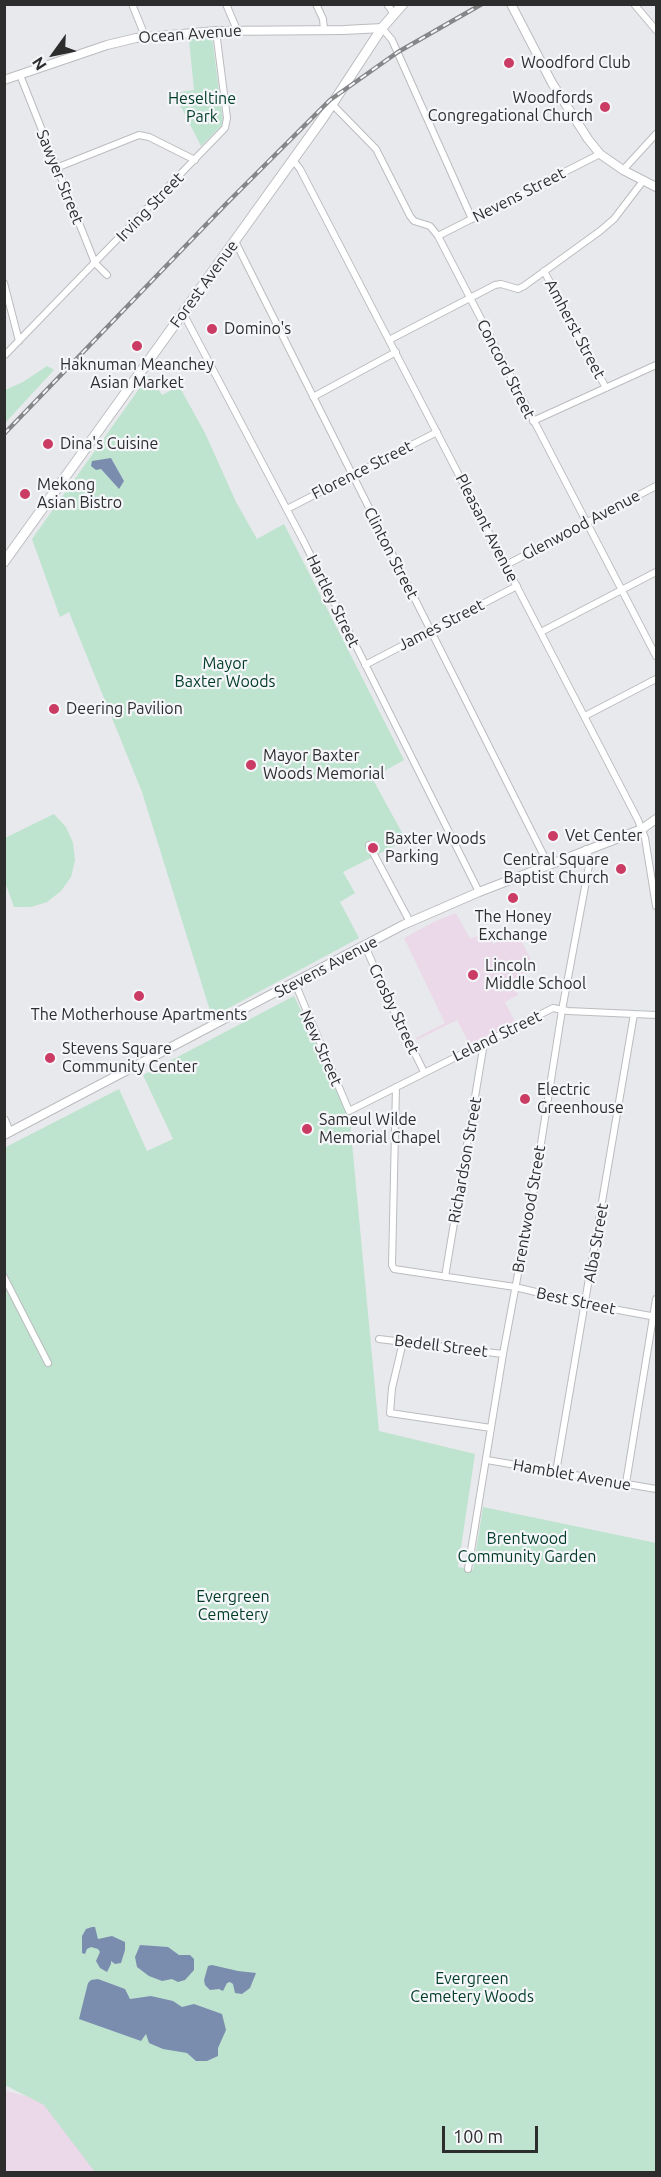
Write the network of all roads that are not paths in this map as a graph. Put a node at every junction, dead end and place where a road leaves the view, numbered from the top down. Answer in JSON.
{"nodes":[{"id":1,"x":132,"y":4,"type":"edge"},
{"id":2,"x":225,"y":4,"type":"edge"},
{"id":3,"x":316,"y":4,"type":"edge"},
{"id":4,"x":387,"y":4,"type":"edge"},
{"id":5,"x":403,"y":4,"type":"edge"},
{"id":6,"x":511,"y":4,"type":"edge"},
{"id":7,"x":634,"y":4,"type":"edge"},
{"id":8,"x":394,"y":14,"type":"junction"},
{"id":9,"x":382,"y":28,"type":"junction"},
{"id":10,"x":237,"y":30,"type":"junction"},
{"id":11,"x":324,"y":30,"type":"junction"},
{"id":12,"x":657,"y":30,"type":"edge"},
{"id":13,"x":216,"y":31,"type":"junction"},
{"id":14,"x":145,"y":36,"type":"junction"},
{"id":15,"x":20,"y":75,"type":"junction"},
{"id":16,"x":4,"y":81,"type":"edge"},
{"id":17,"x":332,"y":104,"type":"junction"},
{"id":18,"x":657,"y":134,"type":"edge"},
{"id":19,"x":600,"y":154,"type":"junction"},
{"id":20,"x":195,"y":160,"type":"junction"},
{"id":21,"x":293,"y":160,"type":"junction"},
{"id":22,"x":56,"y":168,"type":"junction"},
{"id":23,"x":623,"y":171,"type":"junction"},
{"id":24,"x":643,"y":181,"type":"junction"},
{"id":25,"x":657,"y":187,"type":"edge"},
{"id":26,"x":472,"y":219,"type":"junction"},
{"id":27,"x":438,"y":236,"type":"junction"},
{"id":28,"x":235,"y":242,"type":"junction"},
{"id":29,"x":95,"y":263,"type":"junction"},
{"id":30,"x":544,"y":271,"type":"junction"},
{"id":31,"x":107,"y":275,"type":"dead end"},
{"id":32,"x":4,"y":282,"type":"edge"},
{"id":33,"x":470,"y":298,"type":"junction"},
{"id":34,"x":183,"y":313,"type":"junction"},
{"id":35,"x":389,"y":340,"type":"junction"},
{"id":36,"x":19,"y":341,"type":"junction"},
{"id":37,"x":396,"y":352,"type":"junction"},
{"id":38,"x":4,"y":355,"type":"edge"},
{"id":39,"x":657,"y":365,"type":"edge"},
{"id":40,"x":606,"y":388,"type":"junction"},
{"id":41,"x":313,"y":397,"type":"junction"},
{"id":42,"x":533,"y":421,"type":"junction"},
{"id":43,"x":437,"y":432,"type":"junction"},
{"id":44,"x":352,"y":475,"type":"junction"},
{"id":45,"x":657,"y":486,"type":"edge"},
{"id":46,"x":287,"y":509,"type":"junction"},
{"id":47,"x":587,"y":522,"type":"junction"},
{"id":48,"x":4,"y":562,"type":"edge"},
{"id":49,"x":506,"y":565,"type":"junction"},
{"id":50,"x":657,"y":572,"type":"edge"},
{"id":51,"x":518,"y":586,"type":"junction"},
{"id":52,"x":622,"y":590,"type":"junction"},
{"id":53,"x":430,"y":630,"type":"junction"},
{"id":54,"x":541,"y":632,"type":"junction"},
{"id":55,"x":657,"y":656,"type":"edge"},
{"id":56,"x":365,"y":665,"type":"junction"},
{"id":57,"x":657,"y":679,"type":"edge"},
{"id":58,"x":585,"y":716,"type":"junction"},
{"id":59,"x":657,"y":819,"type":"edge"},
{"id":60,"x":642,"y":829,"type":"junction"},
{"id":61,"x":369,"y":845,"type":"dead end"},
{"id":62,"x":586,"y":849,"type":"junction"},
{"id":63,"x":653,"y":863,"type":"edge"},
{"id":64,"x":548,"y":864,"type":"junction"},
{"id":65,"x":479,"y":892,"type":"junction"},
{"id":66,"x":657,"y":906,"type":"edge"},
{"id":67,"x":410,"y":922,"type":"junction"},
{"id":68,"x":365,"y":946,"type":"junction"},
{"id":69,"x":295,"y":983,"type":"junction"},
{"id":70,"x":562,"y":1010,"type":"junction"},
{"id":71,"x":634,"y":1014,"type":"junction"},
{"id":72,"x":657,"y":1014,"type":"edge"},
{"id":73,"x":484,"y":1042,"type":"junction"},
{"id":74,"x":424,"y":1072,"type":"junction"},
{"id":75,"x":396,"y":1087,"type":"junction"},
{"id":76,"x":349,"y":1111,"type":"joint"},
{"id":77,"x":4,"y":1120,"type":"edge"},
{"id":78,"x":7,"y":1134,"type":"edge"},
{"id":79,"x":4,"y":1277,"type":"edge"},
{"id":80,"x":446,"y":1277,"type":"junction"},
{"id":81,"x":515,"y":1287,"type":"junction"},
{"id":82,"x":657,"y":1299,"type":"edge"},
{"id":83,"x":586,"y":1304,"type":"junction"},
{"id":84,"x":655,"y":1317,"type":"edge"},
{"id":85,"x":378,"y":1339,"type":"dead end"},
{"id":86,"x":403,"y":1342,"type":"junction"},
{"id":87,"x":503,"y":1354,"type":"junction"},
{"id":88,"x":48,"y":1362,"type":"dead end"},
{"id":89,"x":491,"y":1428,"type":"junction"},
{"id":90,"x":487,"y":1460,"type":"junction"},
{"id":91,"x":556,"y":1472,"type":"junction"},
{"id":92,"x":626,"y":1483,"type":"junction"},
{"id":93,"x":657,"y":1489,"type":"edge"},
{"id":94,"x":468,"y":1569,"type":"dead end"}],
"edges":[{"from":1,"to":14,"type":"street"},
{"from":2,"to":10,"type":"street"},
{"from":3,"to":11,"type":"street"},
{"from":4,"to":8,"type":"street"},
{"from":5,"to":8,"type":"highway","name":"Forest Avenue"},
{"from":6,"to":19,"type":"main road"},
{"from":7,"to":12,"type":"street"},
{"from":8,"to":9,"type":"highway","name":"Forest Avenue"},
{"from":9,"to":11,"type":"main road","name":"Ocean Avenue"},
{"from":9,"to":17,"type":"highway","name":"Forest Avenue"},
{"from":9,"to":26,"type":"street"},
{"from":10,"to":11,"type":"main road","name":"Ocean Avenue"},
{"from":10,"to":13,"type":"main road","name":"Ocean Avenue"},
{"from":13,"to":14,"type":"main road","name":"Ocean Avenue"},
{"from":13,"to":20,"type":"street","name":"Irving Street"},
{"from":14,"to":15,"type":"main road","name":"Ocean Avenue"},
{"from":15,"to":16,"type":"main road","name":"Ocean Avenue"},
{"from":15,"to":22,"type":"street","name":"Sawyer Street"},
{"from":17,"to":21,"type":"highway","name":"Forest Avenue"},
{"from":17,"to":27,"type":"street","name":"Concord Street"},
{"from":18,"to":23,"type":"street"},
{"from":19,"to":23,"type":"main road"},
{"from":19,"to":26,"type":"street","name":"Nevens Street"},
{"from":20,"to":22,"type":"street"},
{"from":20,"to":29,"type":"street","name":"Irving Street"},
{"from":21,"to":28,"type":"highway","name":"Forest Avenue"},
{"from":21,"to":35,"type":"street","name":"Pleasant Avenue"},
{"from":22,"to":29,"type":"street","name":"Sawyer Street"},
{"from":23,"to":24,"type":"main road"},
{"from":24,"to":25,"type":"main road"},
{"from":24,"to":30,"type":"street"},
{"from":26,"to":27,"type":"street","name":"Nevens Street"},
{"from":27,"to":33,"type":"street","name":"Concord Street"},
{"from":28,"to":34,"type":"highway","name":"Forest Avenue"},
{"from":28,"to":41,"type":"street","name":"Clinton Street"},
{"from":29,"to":31,"type":"street","name":"Sawyer Street"},
{"from":29,"to":36,"type":"street","name":"Irving Street"},
{"from":30,"to":33,"type":"street"},
{"from":30,"to":40,"type":"street","name":"Amherst Street"},
{"from":32,"to":36,"type":"street"},
{"from":33,"to":35,"type":"street"},
{"from":33,"to":42,"type":"street","name":"Concord Street"},
{"from":34,"to":46,"type":"street","name":"Hartley Street"},
{"from":34,"to":48,"type":"highway","name":"Forest Avenue"},
{"from":35,"to":37,"type":"street","name":"Pleasant Avenue"},
{"from":36,"to":38,"type":"street","name":"Irving Street"},
{"from":37,"to":41,"type":"street"},
{"from":37,"to":43,"type":"street","name":"Pleasant Avenue"},
{"from":39,"to":40,"type":"street"},
{"from":40,"to":42,"type":"street"},
{"from":41,"to":44,"type":"street","name":"Clinton Street"},
{"from":42,"to":47,"type":"street","name":"Concord Street"},
{"from":43,"to":44,"type":"street","name":"Florence Street"},
{"from":43,"to":49,"type":"street","name":"Pleasant Avenue"},
{"from":44,"to":46,"type":"street","name":"Florence Street"},
{"from":44,"to":53,"type":"street","name":"Clinton Street"},
{"from":45,"to":47,"type":"street","name":"Glenwood Avenue"},
{"from":46,"to":56,"type":"street","name":"Hartley Street"},
{"from":47,"to":49,"type":"street","name":"Glenwood Avenue"},
{"from":47,"to":52,"type":"street","name":"Concord Street"},
{"from":49,"to":51,"type":"street","name":"Pleasant Avenue"},
{"from":50,"to":52,"type":"street"},
{"from":51,"to":53,"type":"street","name":"James Street"},
{"from":51,"to":54,"type":"street","name":"Pleasant Avenue"},
{"from":52,"to":54,"type":"street"},
{"from":52,"to":55,"type":"street","name":"Concord Street"},
{"from":53,"to":56,"type":"street","name":"James Street"},
{"from":53,"to":64,"type":"street","name":"Clinton Street"},
{"from":54,"to":58,"type":"street","name":"Pleasant Avenue"},
{"from":56,"to":65,"type":"street","name":"Hartley Street"},
{"from":57,"to":58,"type":"street"},
{"from":58,"to":60,"type":"street","name":"Pleasant Avenue"},
{"from":59,"to":60,"type":"main road","name":"Stevens Avenue"},
{"from":60,"to":62,"type":"main road","name":"Stevens Avenue"},
{"from":60,"to":63,"type":"street","name":"Pleasant Avenue"},
{"from":61,"to":67,"type":"street"},
{"from":62,"to":64,"type":"main road","name":"Stevens Avenue"},
{"from":62,"to":70,"type":"street","name":"Brentwood Street"},
{"from":63,"to":66,"type":"street","name":"Pleasant Avenue"},
{"from":64,"to":65,"type":"main road","name":"Stevens Avenue"},
{"from":65,"to":67,"type":"main road","name":"Stevens Avenue"},
{"from":67,"to":68,"type":"main road","name":"Stevens Avenue"},
{"from":68,"to":69,"type":"main road","name":"Stevens Avenue"},
{"from":68,"to":74,"type":"street","name":"Crosby Street"},
{"from":69,"to":76,"type":"street","name":"New Street"},
{"from":69,"to":78,"type":"main road","name":"Stevens Avenue"},
{"from":70,"to":71,"type":"street","name":"Leland Street"},
{"from":70,"to":73,"type":"street","name":"Leland Street"},
{"from":70,"to":81,"type":"street","name":"Brentwood Street"},
{"from":71,"to":72,"type":"street","name":"Leland Street"},
{"from":71,"to":83,"type":"street","name":"Alba Street"},
{"from":73,"to":74,"type":"street","name":"Leland Street"},
{"from":73,"to":80,"type":"street","name":"Richardson Street"},
{"from":74,"to":75,"type":"street","name":"Leland Street"},
{"from":75,"to":76,"type":"street","name":"Leland Street"},
{"from":75,"to":80,"type":"street","name":"Best Street"},
{"from":77,"to":78,"type":"street"},
{"from":79,"to":88,"type":"street"},
{"from":80,"to":81,"type":"street","name":"Best Street"},
{"from":81,"to":83,"type":"street","name":"Best Street"},
{"from":81,"to":87,"type":"street","name":"Brentwood Street"},
{"from":82,"to":84,"type":"street"},
{"from":83,"to":84,"type":"street","name":"Best Street"},
{"from":83,"to":91,"type":"street","name":"Alba Street"},
{"from":84,"to":92,"type":"street"},
{"from":85,"to":86,"type":"street","name":"Bedell Street"},
{"from":86,"to":87,"type":"street","name":"Bedell Street"},
{"from":86,"to":89,"type":"street"},
{"from":87,"to":89,"type":"street","name":"Brentwood Street"},
{"from":89,"to":90,"type":"street","name":"Brentwood Street"},
{"from":90,"to":91,"type":"street","name":"Hamblet Avenue"},
{"from":90,"to":94,"type":"street","name":"Brentwood Street"},
{"from":91,"to":92,"type":"street","name":"Hamblet Avenue"},
{"from":92,"to":93,"type":"street","name":"Hamblet Avenue"}]}
